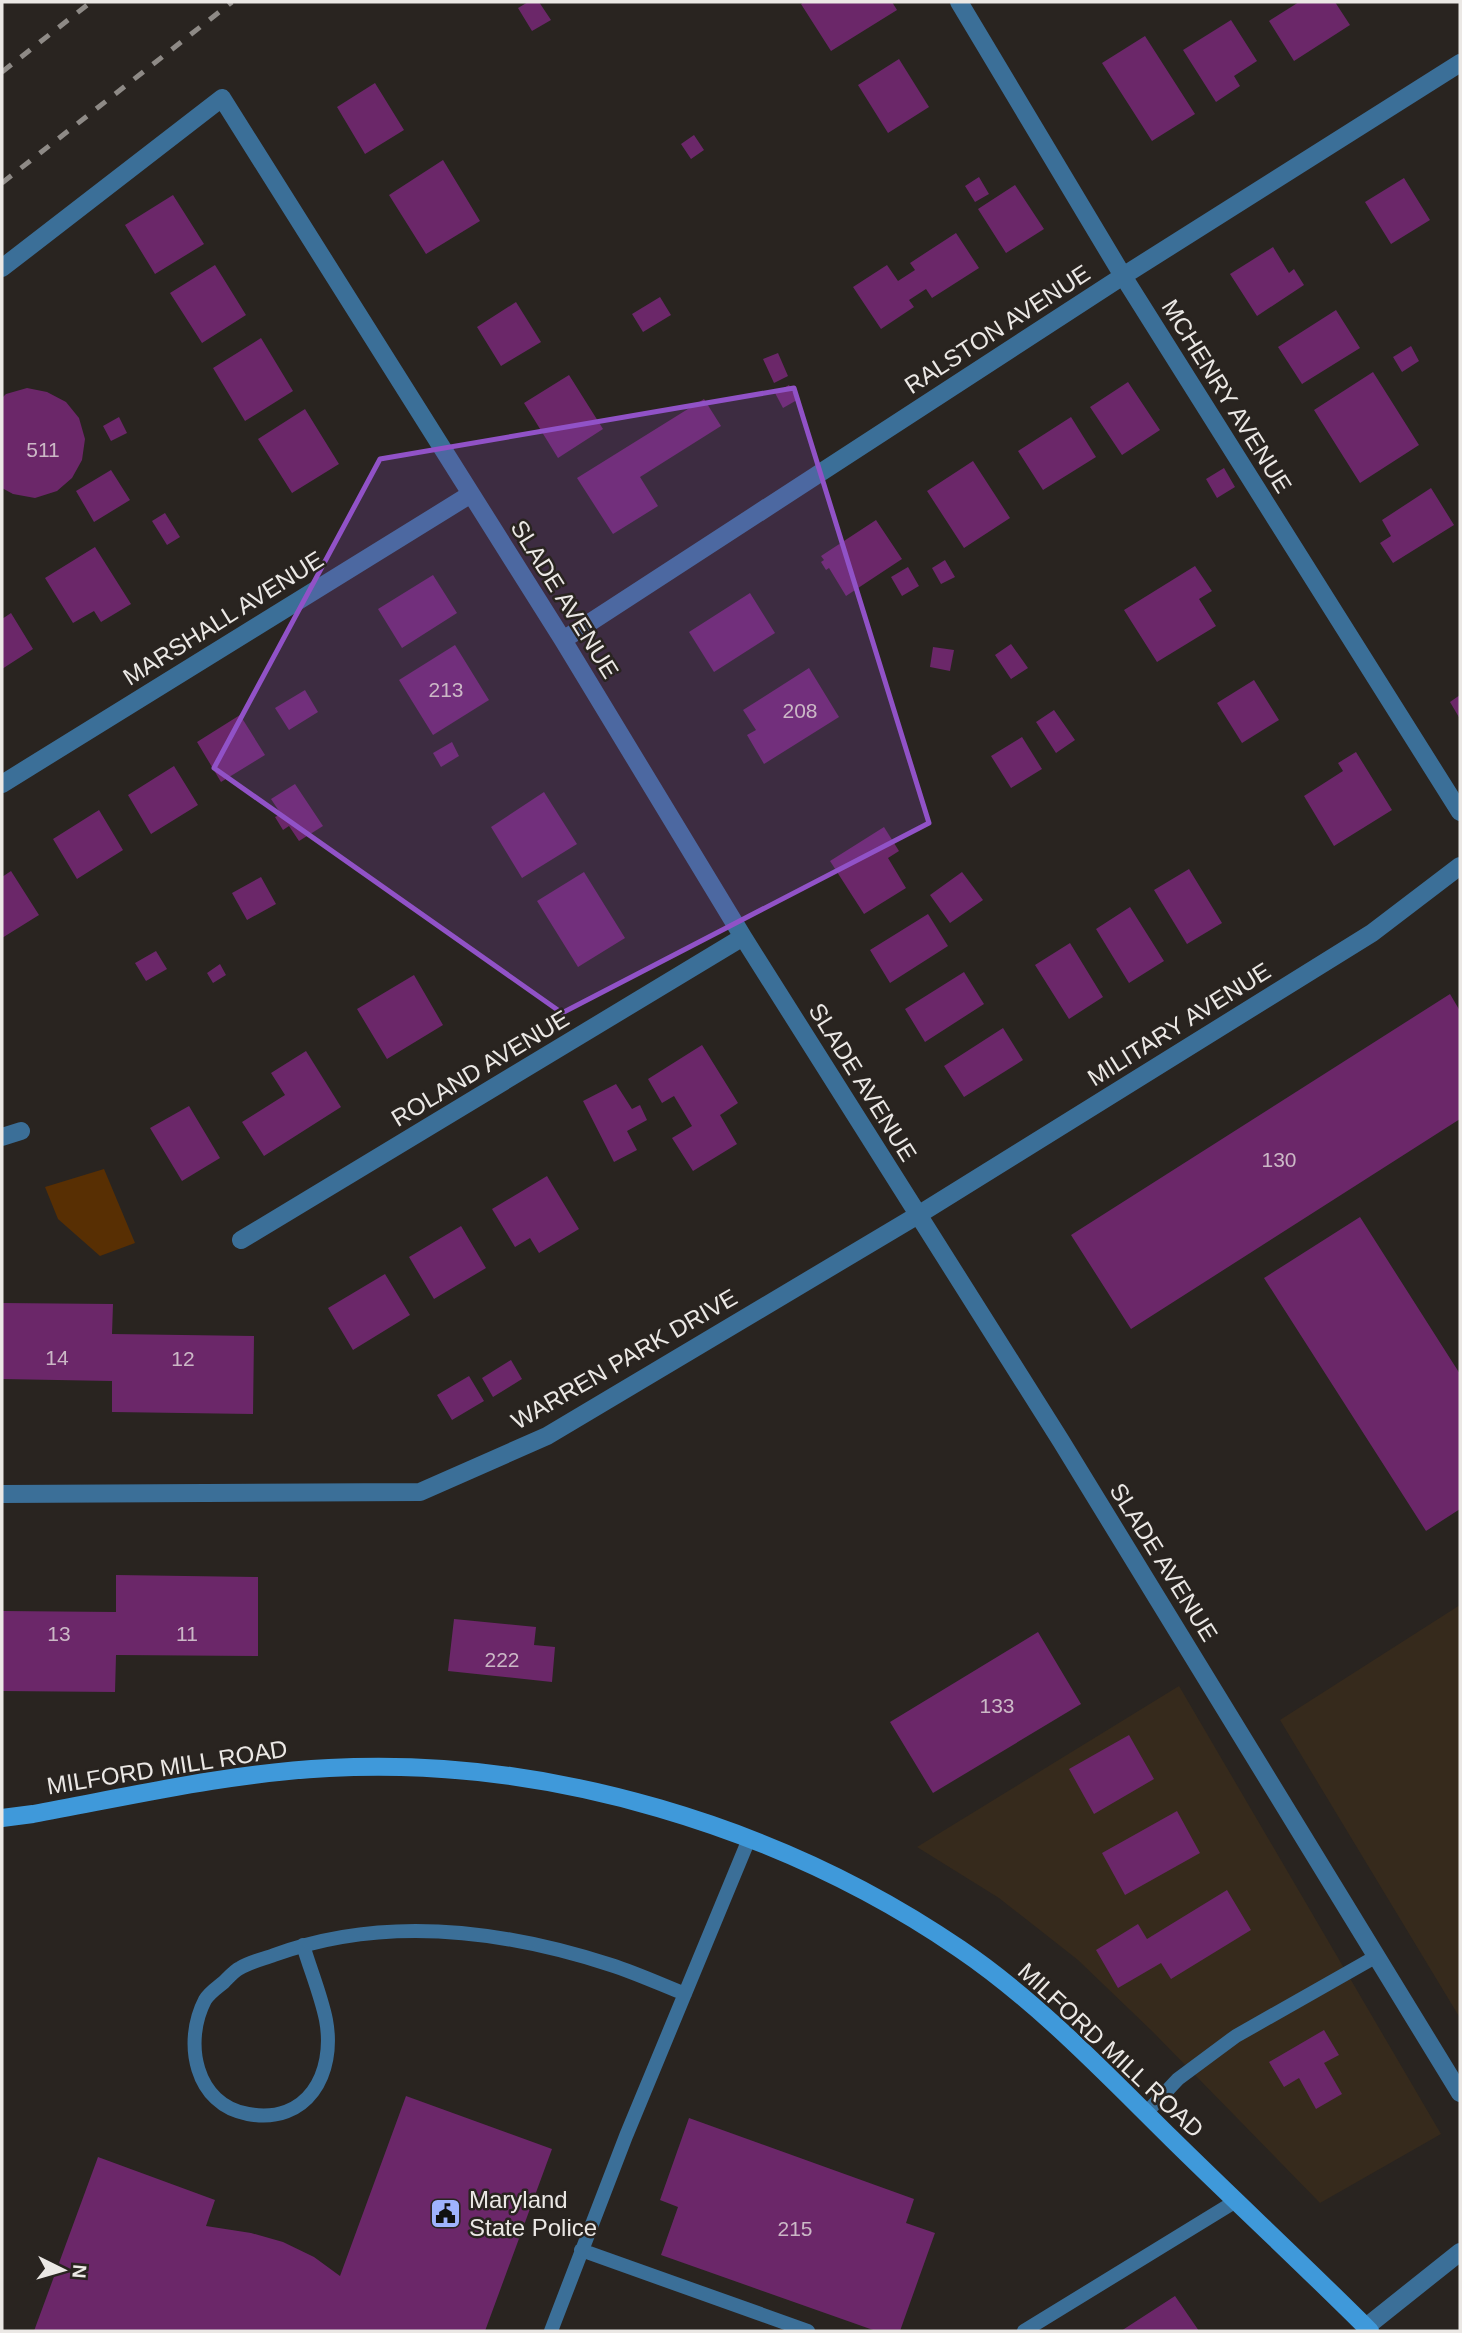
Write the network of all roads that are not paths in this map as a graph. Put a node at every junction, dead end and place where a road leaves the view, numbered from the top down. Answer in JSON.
{"nodes":[{"id":1,"x":959,"y":2,"type":"edge"},
{"id":2,"x":1460,"y":63,"type":"edge"},
{"id":3,"x":2,"y":268,"type":"edge"},
{"id":4,"x":1123,"y":276,"type":"junction"},
{"id":5,"x":471,"y":494,"type":"junction"},
{"id":6,"x":563,"y":640,"type":"junction"},
{"id":7,"x":2,"y":784,"type":"edge"},
{"id":8,"x":1460,"y":812,"type":"edge"},
{"id":9,"x":1460,"y":866,"type":"edge"},
{"id":10,"x":743,"y":937,"type":"junction"},
{"id":11,"x":20,"y":1131,"type":"dead end"},
{"id":12,"x":2,"y":1138,"type":"edge"},
{"id":13,"x":918,"y":1215,"type":"junction"},
{"id":14,"x":242,"y":1240,"type":"dead end"},
{"id":15,"x":2,"y":1494,"type":"edge"},
{"id":16,"x":2,"y":1818,"type":"edge"},
{"id":17,"x":749,"y":1839,"type":"junction"},
{"id":18,"x":303,"y":1945,"type":"junction"},
{"id":19,"x":1377,"y":1956,"type":"junction"},
{"id":20,"x":685,"y":1994,"type":"junction"},
{"id":21,"x":1460,"y":2093,"type":"edge"},
{"id":22,"x":1146,"y":2113,"type":"junction"},
{"id":23,"x":1236,"y":2201,"type":"junction"},
{"id":24,"x":581,"y":2250,"type":"junction"},
{"id":25,"x":1460,"y":2252,"type":"edge"},
{"id":26,"x":1368,"y":2329,"type":"edge"},
{"id":27,"x":551,"y":2331,"type":"edge"},
{"id":28,"x":808,"y":2331,"type":"edge"},
{"id":29,"x":1024,"y":2331,"type":"edge"}],
"edges":[{"from":1,"to":4,"type":"street","name":"MCHENRY AVENUE"},
{"from":2,"to":4,"type":"street","name":"RALSTON AVENUE"},
{"from":3,"to":5,"type":"street","name":"SLADE AVENUE"},
{"from":4,"to":6,"type":"street","name":"RALSTON AVENUE"},
{"from":4,"to":8,"type":"street","name":"MCHENRY AVENUE"},
{"from":5,"to":6,"type":"street","name":"SLADE AVENUE"},
{"from":5,"to":7,"type":"street","name":"MARSHALL AVENUE"},
{"from":6,"to":10,"type":"street","name":"SLADE AVENUE"},
{"from":9,"to":13,"type":"street","name":"MILITARY AVENUE"},
{"from":10,"to":13,"type":"street","name":"SLADE AVENUE"},
{"from":10,"to":14,"type":"street","name":"ROLAND AVENUE"},
{"from":11,"to":12,"type":"street"},
{"from":13,"to":15,"type":"street","name":"WARREN PARK DRIVE"},
{"from":13,"to":19,"type":"street","name":"SLADE AVENUE"},
{"from":16,"to":17,"type":"main road","name":"MILFORD MILL ROAD"},
{"from":17,"to":20,"type":"lane"},
{"from":17,"to":22,"type":"main road","name":"MILFORD MILL ROAD"},
{"from":18,"to":18,"type":"lane"},
{"from":18,"to":20,"type":"lane"},
{"from":19,"to":21,"type":"street","name":"SLADE AVENUE"},
{"from":19,"to":22,"type":"lane"},
{"from":20,"to":24,"type":"lane"},
{"from":22,"to":23,"type":"main road","name":"MILFORD MILL ROAD"},
{"from":23,"to":26,"type":"main road","name":"MILFORD MILL ROAD"},
{"from":23,"to":29,"type":"lane"},
{"from":24,"to":27,"type":"lane"},
{"from":24,"to":28,"type":"lane"},
{"from":25,"to":26,"type":"street"}]}
